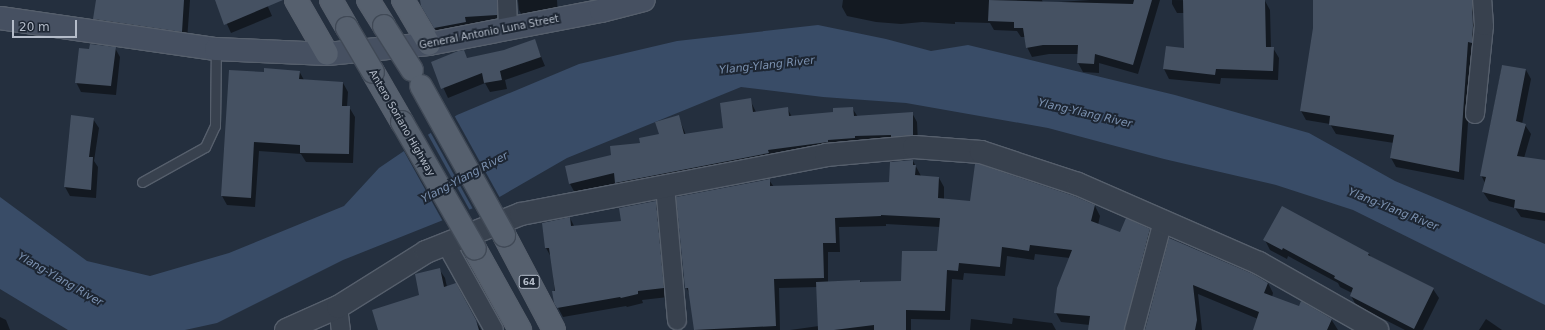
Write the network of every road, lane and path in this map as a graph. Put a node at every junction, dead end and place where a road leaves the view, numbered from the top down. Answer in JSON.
{"nodes":[{"id":1,"x":296,"y":0,"type":"edge"},
{"id":2,"x":331,"y":0,"type":"edge"},
{"id":3,"x":368,"y":0,"type":"edge"},
{"id":4,"x":403,"y":0,"type":"edge"},
{"id":5,"x":507,"y":0,"type":"edge"},
{"id":6,"x":644,"y":0,"type":"edge"},
{"id":7,"x":1482,"y":0,"type":"edge"},
{"id":8,"x":0,"y":18,"type":"edge"},
{"id":9,"x":508,"y":29,"type":"junction"},
{"id":10,"x":429,"y":44,"type":"junction"},
{"id":11,"x":216,"y":49,"type":"junction"},
{"id":12,"x":327,"y":54,"type":"junction"},
{"id":13,"x":1475,"y":114,"type":"dead end"},
{"id":14,"x":142,"y":182,"type":"dead end"},
{"id":15,"x":665,"y":186,"type":"junction"},
{"id":16,"x":1163,"y":221,"type":"junction"},
{"id":17,"x":446,"y":244,"type":"junction"},
{"id":18,"x":338,"y":307,"type":"junction"},
{"id":19,"x":677,"y":320,"type":"dead end"},
{"id":20,"x":286,"y":330,"type":"edge"},
{"id":21,"x":341,"y":330,"type":"edge"},
{"id":22,"x":494,"y":330,"type":"edge"},
{"id":23,"x":520,"y":330,"type":"edge"},
{"id":24,"x":554,"y":330,"type":"edge"},
{"id":25,"x":1134,"y":330,"type":"edge"},
{"id":26,"x":1378,"y":330,"type":"edge"}],
"edges":[{"from":1,"to":12,"type":"main road"},
{"from":2,"to":23,"type":"main road","name":"Antero Soriano Highway","bridge":true},
{"from":3,"to":24,"type":"main road","number":"64","bridge":true},
{"from":4,"to":10,"type":"main road"},
{"from":5,"to":9,"type":"street"},
{"from":6,"to":9,"type":"main road","name":"General Antonio Luna Street"},
{"from":7,"to":13,"type":"street"},
{"from":8,"to":11,"type":"main road","name":"General Antonio Luna Street"},
{"from":9,"to":10,"type":"main road","name":"General Antonio Luna Street"},
{"from":10,"to":12,"type":"main road","name":"General Antonio Luna Street"},
{"from":11,"to":12,"type":"main road","name":"General Antonio Luna Street"},
{"from":11,"to":14,"type":"lane"},
{"from":15,"to":16,"type":"street"},
{"from":15,"to":17,"type":"street"},
{"from":15,"to":19,"type":"street"},
{"from":16,"to":25,"type":"street"},
{"from":16,"to":26,"type":"street"},
{"from":17,"to":18,"type":"street"},
{"from":17,"to":22,"type":"street"},
{"from":18,"to":20,"type":"street"},
{"from":18,"to":21,"type":"street"}]}
